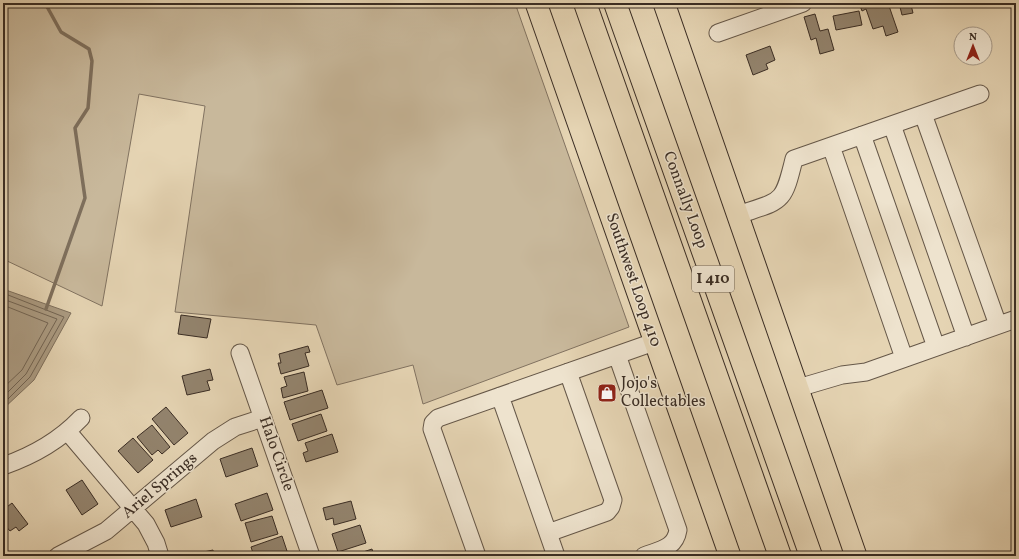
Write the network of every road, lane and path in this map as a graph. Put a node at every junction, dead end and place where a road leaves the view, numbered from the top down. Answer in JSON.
{"nodes":[{"id":1,"x":536,"y":3,"type":"edge"},
{"id":2,"x":585,"y":3,"type":"edge"},
{"id":3,"x":615,"y":3,"type":"edge"},
{"id":4,"x":664,"y":3,"type":"edge"},
{"id":5,"x":803,"y":3,"type":"edge"},
{"id":6,"x":718,"y":33,"type":"dead end"},
{"id":7,"x":980,"y":94,"type":"dead end"},
{"id":8,"x":923,"y":114,"type":"junction"},
{"id":9,"x":892,"y":125,"type":"junction"},
{"id":10,"x":862,"y":135,"type":"junction"},
{"id":11,"x":831,"y":146,"type":"junction"},
{"id":12,"x":738,"y":215,"type":"junction"},
{"id":13,"x":1016,"y":319,"type":"edge"},
{"id":14,"x":998,"y":325,"type":"junction"},
{"id":15,"x":966,"y":337,"type":"junction"},
{"id":16,"x":654,"y":342,"type":"junction"},
{"id":17,"x":936,"y":347,"type":"junction"},
{"id":18,"x":240,"y":353,"type":"dead end"},
{"id":19,"x":617,"y":355,"type":"junction"},
{"id":20,"x":904,"y":358,"type":"junction"},
{"id":21,"x":568,"y":372,"type":"junction"},
{"id":22,"x":798,"y":388,"type":"junction"},
{"id":23,"x":500,"y":396,"type":"junction"},
{"id":24,"x":81,"y":418,"type":"dead end"},
{"id":25,"x":263,"y":418,"type":"junction"},
{"id":26,"x":68,"y":432,"type":"junction"},
{"id":27,"x":3,"y":466,"type":"edge"},
{"id":28,"x":133,"y":509,"type":"junction"},
{"id":29,"x":548,"y":533,"type":"junction"},
{"id":30,"x":58,"y":556,"type":"edge"},
{"id":31,"x":160,"y":556,"type":"edge"},
{"id":32,"x":311,"y":556,"type":"edge"},
{"id":33,"x":477,"y":556,"type":"edge"},
{"id":34,"x":556,"y":556,"type":"edge"},
{"id":35,"x":644,"y":556,"type":"edge"},
{"id":36,"x":730,"y":556,"type":"edge"},
{"id":37,"x":780,"y":556,"type":"edge"},
{"id":38,"x":811,"y":556,"type":"edge"},
{"id":39,"x":856,"y":556,"type":"edge"}],
"edges":[{"from":1,"to":16,"type":"main road","name":"Southwest Loop 410"},
{"from":2,"to":37,"type":"highway","name":"Connally Loop","number":"I 410"},
{"from":3,"to":38,"type":"highway","name":"Connally Loop","number":"I 410"},
{"from":4,"to":12,"type":"main road"},
{"from":5,"to":6,"type":"street"},
{"from":7,"to":8,"type":"street"},
{"from":8,"to":9,"type":"street"},
{"from":8,"to":14,"type":"street"},
{"from":9,"to":10,"type":"street"},
{"from":9,"to":15,"type":"street"},
{"from":10,"to":11,"type":"street"},
{"from":10,"to":17,"type":"street"},
{"from":11,"to":12,"type":"street"},
{"from":11,"to":20,"type":"street"},
{"from":12,"to":22,"type":"main road"},
{"from":13,"to":14,"type":"street"},
{"from":14,"to":15,"type":"street"},
{"from":15,"to":17,"type":"street"},
{"from":16,"to":19,"type":"street"},
{"from":16,"to":36,"type":"main road","name":"Southwest Loop 410"},
{"from":17,"to":20,"type":"street"},
{"from":18,"to":25,"type":"street","name":"Halo Circle"},
{"from":19,"to":21,"type":"street"},
{"from":19,"to":35,"type":"street"},
{"from":20,"to":22,"type":"street"},
{"from":21,"to":23,"type":"street"},
{"from":21,"to":29,"type":"street"},
{"from":22,"to":39,"type":"main road"},
{"from":23,"to":29,"type":"street"},
{"from":23,"to":33,"type":"street"},
{"from":24,"to":26,"type":"street"},
{"from":25,"to":28,"type":"street","name":"Ariel Springs"},
{"from":25,"to":32,"type":"street","name":"Halo Circle"},
{"from":26,"to":27,"type":"street"},
{"from":26,"to":28,"type":"street"},
{"from":28,"to":30,"type":"street","name":"Ariel Springs"},
{"from":28,"to":31,"type":"street"},
{"from":29,"to":34,"type":"street"}]}
